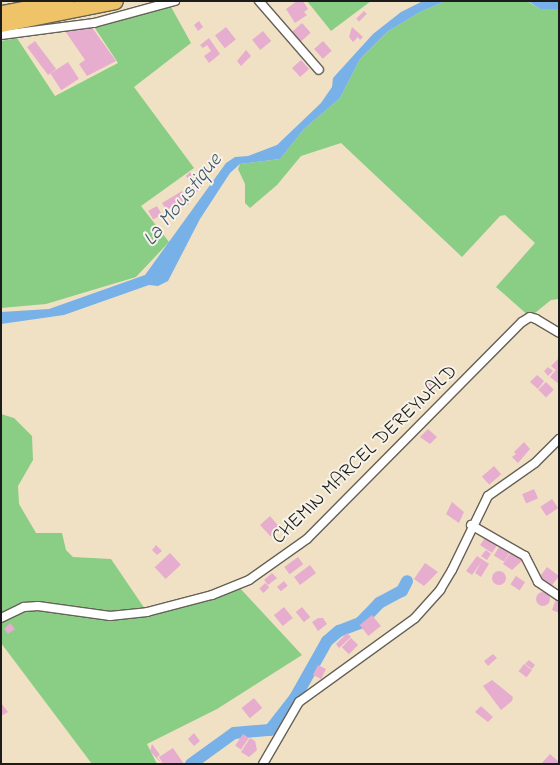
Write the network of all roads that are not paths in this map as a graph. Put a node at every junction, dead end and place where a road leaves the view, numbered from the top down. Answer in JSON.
{"nodes":[{"id":1,"x":66,"y":1,"type":"edge"},
{"id":2,"x":115,"y":1,"type":"edge"},
{"id":3,"x":175,"y":1,"type":"edge"},
{"id":4,"x":259,"y":1,"type":"edge"},
{"id":5,"x":1,"y":13,"type":"edge"},
{"id":6,"x":1,"y":24,"type":"edge"},
{"id":7,"x":1,"y":35,"type":"edge"},
{"id":8,"x":319,"y":70,"type":"dead end"},
{"id":9,"x":559,"y":333,"type":"edge"},
{"id":10,"x":559,"y":439,"type":"edge"},
{"id":11,"x":471,"y":525,"type":"junction"},
{"id":12,"x":559,"y":596,"type":"edge"},
{"id":13,"x":1,"y":618,"type":"edge"},
{"id":14,"x":263,"y":764,"type":"edge"}],
"edges":[{"from":1,"to":5,"type":"highway"},
{"from":2,"to":6,"type":"highway"},
{"from":3,"to":7,"type":"street"},
{"from":4,"to":8,"type":"street"},
{"from":9,"to":13,"type":"street","name":"CHEMIN MARCEL DEREYNALD"},
{"from":10,"to":11,"type":"street"},
{"from":11,"to":12,"type":"street"},
{"from":11,"to":14,"type":"street"}]}
